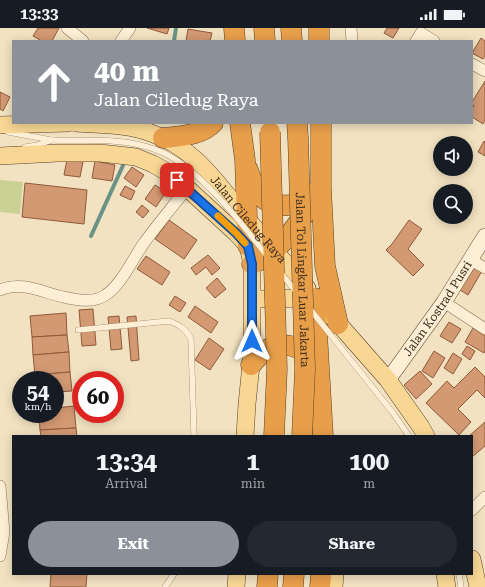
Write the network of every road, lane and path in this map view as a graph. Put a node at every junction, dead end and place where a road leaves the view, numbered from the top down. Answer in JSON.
{"nodes":[{"id":1,"x":67,"y":28,"type":"edge"},
{"id":2,"x":130,"y":28,"type":"edge"},
{"id":3,"x":234,"y":28,"type":"edge"},
{"id":4,"x":264,"y":28,"type":"edge"},
{"id":5,"x":292,"y":28,"type":"edge"},
{"id":6,"x":319,"y":28,"type":"edge"},
{"id":7,"x":351,"y":28,"type":"edge"},
{"id":8,"x":418,"y":37,"type":"edge"},
{"id":9,"x":82,"y":40,"type":"edge"},
{"id":10,"x":122,"y":40,"type":"edge"},
{"id":11,"x":235,"y":40,"type":"edge"},
{"id":12,"x":265,"y":40,"type":"edge"},
{"id":13,"x":292,"y":40,"type":"edge"},
{"id":14,"x":319,"y":40,"type":"edge"},
{"id":15,"x":352,"y":40,"type":"edge"},
{"id":16,"x":430,"y":40,"type":"edge"},
{"id":17,"x":473,"y":65,"type":"edge"},
{"id":18,"x":485,"y":71,"type":"edge"},
{"id":19,"x":91,"y":124,"type":"edge"},
{"id":20,"x":212,"y":124,"type":"edge"},
{"id":21,"x":240,"y":124,"type":"edge"},
{"id":22,"x":270,"y":124,"type":"edge"},
{"id":23,"x":297,"y":124,"type":"edge"},
{"id":24,"x":320,"y":124,"type":"edge"},
{"id":25,"x":0,"y":125,"type":"edge"},
{"id":26,"x":0,"y":132,"type":"edge"},
{"id":27,"x":58,"y":135,"type":"edge"},
{"id":28,"x":163,"y":138,"type":"junction"},
{"id":29,"x":19,"y":148,"type":"dead end"},
{"id":30,"x":0,"y":156,"type":"edge"},
{"id":31,"x":245,"y":160,"type":"junction"},
{"id":32,"x":321,"y":184,"type":"junction"},
{"id":33,"x":187,"y":188,"type":"junction"},
{"id":34,"x":246,"y":217,"type":"junction"},
{"id":35,"x":485,"y":236,"type":"edge"},
{"id":36,"x":274,"y":250,"type":"junction"},
{"id":37,"x":250,"y":255,"type":"junction"},
{"id":38,"x":471,"y":260,"type":"junction"},
{"id":39,"x":485,"y":268,"type":"edge"},
{"id":40,"x":0,"y":290,"type":"edge"},
{"id":41,"x":315,"y":298,"type":"junction"},
{"id":42,"x":252,"y":299,"type":"junction"},
{"id":43,"x":444,"y":302,"type":"junction"},
{"id":44,"x":338,"y":324,"type":"junction"},
{"id":45,"x":485,"y":329,"type":"edge"},
{"id":46,"x":78,"y":330,"type":"dead end"},
{"id":47,"x":251,"y":365,"type":"junction"},
{"id":48,"x":388,"y":380,"type":"junction"},
{"id":49,"x":321,"y":386,"type":"junction"},
{"id":50,"x":194,"y":435,"type":"edge"},
{"id":51,"x":245,"y":435,"type":"edge"},
{"id":52,"x":274,"y":435,"type":"edge"},
{"id":53,"x":302,"y":435,"type":"edge"},
{"id":54,"x":323,"y":435,"type":"edge"},
{"id":55,"x":408,"y":435,"type":"edge"},
{"id":56,"x":425,"y":435,"type":"edge"},
{"id":57,"x":0,"y":486,"type":"edge"},
{"id":58,"x":485,"y":497,"type":"edge"},
{"id":59,"x":473,"y":509,"type":"edge"},
{"id":60,"x":0,"y":556,"type":"edge"},
{"id":61,"x":473,"y":564,"type":"edge"},
{"id":62,"x":173,"y":575,"type":"edge"},
{"id":63,"x":237,"y":575,"type":"edge"},
{"id":64,"x":268,"y":575,"type":"edge"},
{"id":65,"x":294,"y":575,"type":"edge"},
{"id":66,"x":321,"y":575,"type":"edge"},
{"id":67,"x":335,"y":575,"type":"edge"},
{"id":68,"x":445,"y":575,"type":"edge"},
{"id":69,"x":459,"y":575,"type":"edge"},
{"id":70,"x":485,"y":585,"type":"edge"},
{"id":71,"x":165,"y":587,"type":"edge"},
{"id":72,"x":236,"y":587,"type":"edge"},
{"id":73,"x":267,"y":587,"type":"edge"},
{"id":74,"x":293,"y":587,"type":"edge"},
{"id":75,"x":320,"y":587,"type":"edge"},
{"id":76,"x":334,"y":587,"type":"edge"},
{"id":77,"x":447,"y":587,"type":"edge"},
{"id":78,"x":461,"y":587,"type":"edge"},
{"id":79,"x":478,"y":587,"type":"edge"},
{"id":80,"x":482,"y":587,"type":"edge"}],
"edges":[{"from":1,"to":9,"type":"street"},
{"from":2,"to":10,"type":"street"},
{"from":3,"to":11,"type":"highway"},
{"from":4,"to":12,"type":"highway"},
{"from":5,"to":13,"type":"highway"},
{"from":6,"to":14,"type":"highway"},
{"from":7,"to":15,"type":"street"},
{"from":8,"to":16,"type":"street"},
{"from":17,"to":18,"type":"street"},
{"from":19,"to":28,"type":"main road","name":"Jalan Ciledug Raya"},
{"from":20,"to":28,"type":"highway"},
{"from":21,"to":31,"type":"highway"},
{"from":22,"to":52,"type":"highway","bridge":true},
{"from":23,"to":53,"type":"highway","name":"Jalan Tol Lingkar Luar Jakarta","bridge":true},
{"from":24,"to":32,"type":"highway"},
{"from":25,"to":27,"type":"main road","name":"Jalan Ciledug Raya"},
{"from":26,"to":27,"type":"lane"},
{"from":27,"to":29,"type":"lane"},
{"from":27,"to":30,"type":"main road","name":"Jalan Ciledug Raya"},
{"from":27,"to":33,"type":"main road","name":"Jalan Ciledug Raya"},
{"from":27,"to":55,"type":"lane","bridge":true},
{"from":28,"to":34,"type":"main road","name":"Jalan Ciledug Raya"},
{"from":31,"to":32,"type":"highway"},
{"from":31,"to":34,"type":"highway"},
{"from":32,"to":36,"type":"highway"},
{"from":32,"to":44,"type":"highway"},
{"from":33,"to":37,"type":"main road","name":"Jalan Ciledug Raya"},
{"from":33,"to":40,"type":"street"},
{"from":34,"to":36,"type":"main road","name":"Jalan Ciledug Raya"},
{"from":34,"to":37,"type":"highway"},
{"from":35,"to":38,"type":"street","name":"Jalan Kostrad Pusri"},
{"from":36,"to":37,"type":"highway"},
{"from":36,"to":41,"type":"main road","name":"Jalan Ciledug Raya"},
{"from":37,"to":42,"type":"main road"},
{"from":38,"to":39,"type":"street"},
{"from":38,"to":43,"type":"street","name":"Jalan Kostrad Pusri"},
{"from":41,"to":42,"type":"main road"},
{"from":41,"to":44,"type":"main road","name":"Jalan Ciledug Raya"},
{"from":41,"to":49,"type":"highway"},
{"from":42,"to":47,"type":"main road"},
{"from":43,"to":45,"type":"street"},
{"from":43,"to":48,"type":"street","name":"Jalan Kostrad Pusri"},
{"from":44,"to":48,"type":"main road","name":"Jalan Ciledug Raya"},
{"from":46,"to":50,"type":"lane"},
{"from":47,"to":49,"type":"highway"},
{"from":47,"to":51,"type":"main road"},
{"from":48,"to":56,"type":"main road","name":"Jalan Ciledug Raya"},
{"from":49,"to":54,"type":"highway"},
{"from":57,"to":60,"type":"street"},
{"from":58,"to":59,"type":"street"},
{"from":61,"to":79,"type":"main road"},
{"from":62,"to":71,"type":"lane"},
{"from":63,"to":72,"type":"main road"},
{"from":64,"to":73,"type":"highway"},
{"from":65,"to":74,"type":"highway"},
{"from":66,"to":75,"type":"highway"},
{"from":67,"to":76,"type":"main road"},
{"from":68,"to":77,"type":"main road"},
{"from":69,"to":78,"type":"lane"},
{"from":70,"to":80,"type":"street"}]}
